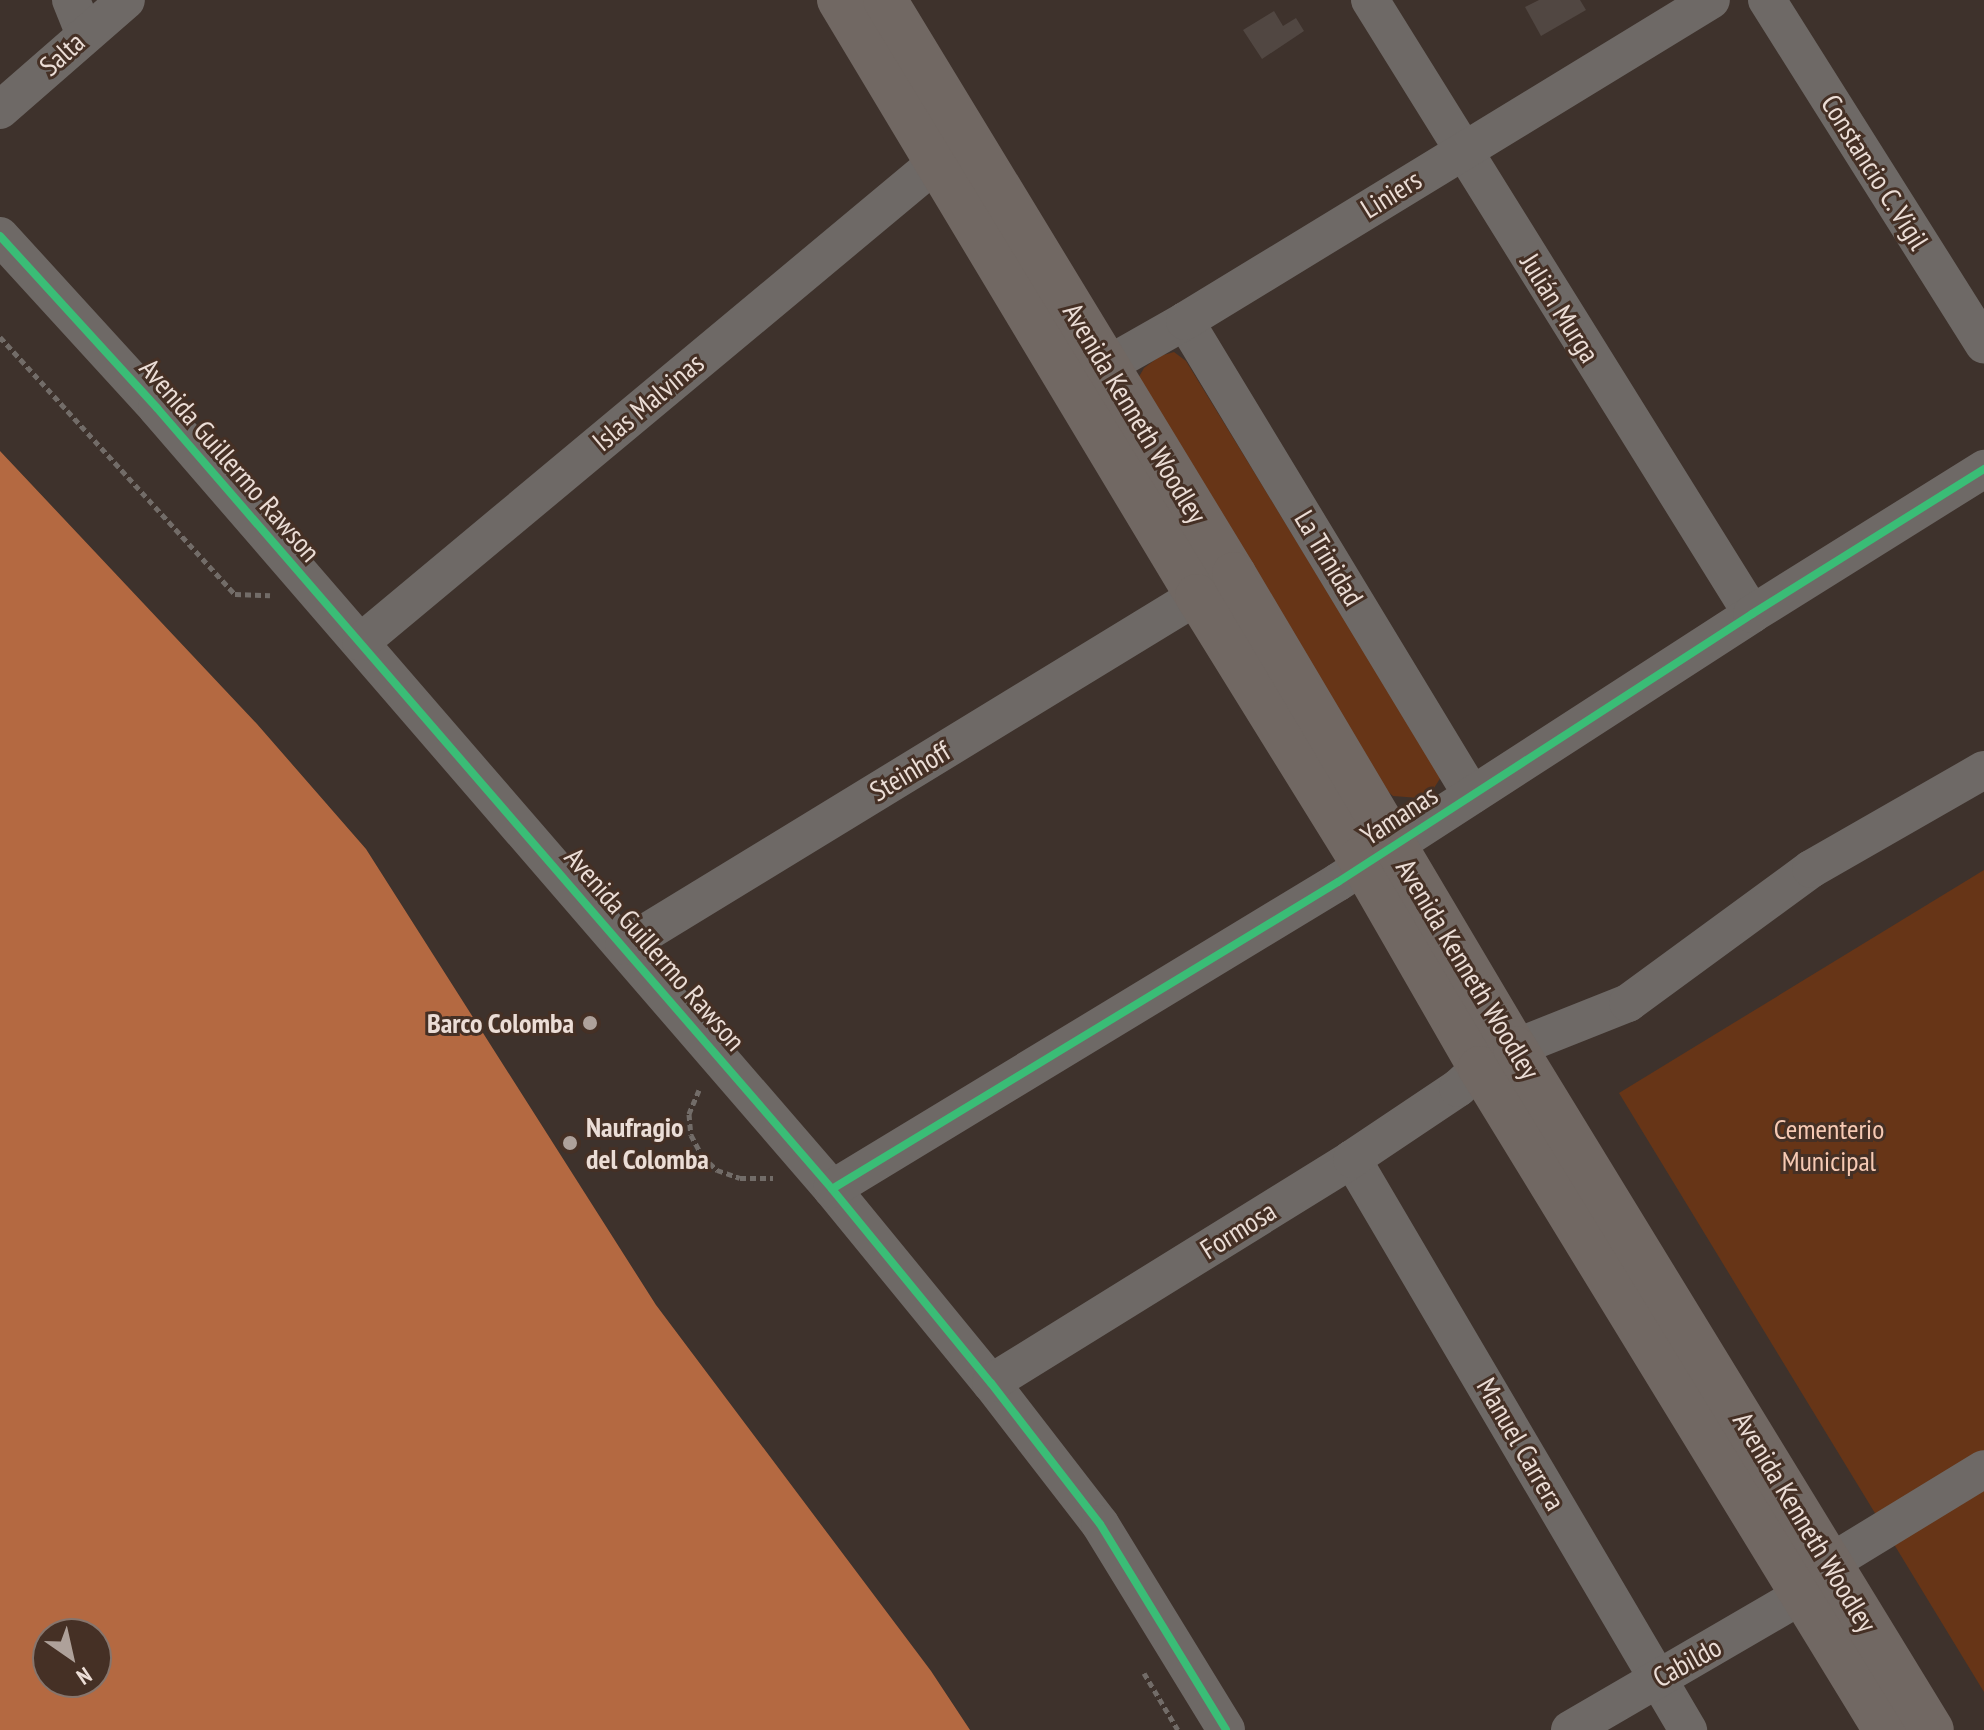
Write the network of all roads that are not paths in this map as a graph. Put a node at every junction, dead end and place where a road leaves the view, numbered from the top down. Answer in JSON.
{"nodes":[{"id":1,"x":126,"y":0,"type":"edge"},
{"id":2,"x":839,"y":0,"type":"edge"},
{"id":3,"x":885,"y":0,"type":"edge"},
{"id":4,"x":1370,"y":0,"type":"edge"},
{"id":5,"x":1711,"y":0,"type":"edge"},
{"id":6,"x":1767,"y":0,"type":"edge"},
{"id":7,"x":1657,"y":13,"type":"edge"},
{"id":8,"x":78,"y":17,"type":"edge"},
{"id":9,"x":0,"y":110,"type":"edge"},
{"id":10,"x":1462,"y":150,"type":"junction"},
{"id":11,"x":936,"y":163,"type":"junction"},
{"id":12,"x":0,"y":236,"type":"edge"},
{"id":13,"x":1185,"y":321,"type":"junction"},
{"id":14,"x":1984,"y":344,"type":"edge"},
{"id":15,"x":1089,"y":375,"type":"junction"},
{"id":16,"x":1984,"y":469,"type":"edge"},
{"id":17,"x":1197,"y":596,"type":"junction"},
{"id":18,"x":1752,"y":614,"type":"junction"},
{"id":19,"x":361,"y":642,"type":"junction"},
{"id":20,"x":1984,"y":770,"type":"edge"},
{"id":21,"x":1472,"y":795,"type":"junction"},
{"id":22,"x":1378,"y":854,"type":"junction"},
{"id":23,"x":624,"y":946,"type":"junction"},
{"id":24,"x":1497,"y":1058,"type":"junction"},
{"id":25,"x":1352,"y":1159,"type":"junction"},
{"id":26,"x":832,"y":1189,"type":"junction"},
{"id":27,"x":991,"y":1383,"type":"junction"},
{"id":28,"x":1984,"y":1469,"type":"edge"},
{"id":29,"x":1817,"y":1578,"type":"junction"},
{"id":30,"x":1656,"y":1678,"type":"junction"},
{"id":31,"x":1226,"y":1730,"type":"edge"},
{"id":32,"x":1570,"y":1730,"type":"edge"},
{"id":33,"x":1688,"y":1730,"type":"edge"},
{"id":34,"x":1885,"y":1730,"type":"edge"},
{"id":35,"x":1932,"y":1730,"type":"edge"}],
"edges":[{"from":1,"to":8,"type":"street","name":"Salta"},
{"from":2,"to":11,"type":"main road","name":"Avenida Kenneth Woodley"},
{"from":3,"to":15,"type":"main road","name":"Avenida Kenneth Woodley"},
{"from":4,"to":10,"type":"street","name":"Julián Murga"},
{"from":5,"to":7,"type":"street","name":"Liniers"},
{"from":6,"to":14,"type":"street","name":"Constancio C. Vigil"},
{"from":7,"to":10,"type":"street","name":"Liniers"},
{"from":8,"to":9,"type":"street","name":"Salta"},
{"from":10,"to":13,"type":"street","name":"Liniers"},
{"from":10,"to":18,"type":"street","name":"Julián Murga"},
{"from":11,"to":15,"type":"main road","name":"Avenida Kenneth Woodley"},
{"from":11,"to":19,"type":"street","name":"Islas Malvinas"},
{"from":12,"to":19,"type":"street","name":"Avenida Guillermo Rawson"},
{"from":13,"to":15,"type":"street","name":"Liniers"},
{"from":13,"to":21,"type":"street","name":"La Trinidad"},
{"from":15,"to":17,"type":"main road","name":"Avenida Kenneth Woodley"},
{"from":15,"to":22,"type":"main road","name":"Avenida Kenneth Woodley"},
{"from":16,"to":18,"type":"street","name":"Yamanas"},
{"from":17,"to":22,"type":"main road","name":"Avenida Kenneth Woodley"},
{"from":17,"to":23,"type":"street","name":"Steinhoff"},
{"from":18,"to":21,"type":"street","name":"Yamanas"},
{"from":19,"to":23,"type":"street","name":"Avenida Guillermo Rawson"},
{"from":20,"to":24,"type":"street","name":"Formosa"},
{"from":21,"to":22,"type":"street","name":"Yamanas"},
{"from":22,"to":24,"type":"main road","name":"Avenida Kenneth Woodley"},
{"from":22,"to":26,"type":"street","name":"Yamanas"},
{"from":23,"to":26,"type":"street","name":"Avenida Guillermo Rawson"},
{"from":24,"to":25,"type":"street","name":"Formosa"},
{"from":24,"to":29,"type":"main road","name":"Avenida Kenneth Woodley"},
{"from":25,"to":27,"type":"street","name":"Formosa"},
{"from":25,"to":30,"type":"street","name":"Manuel Carrera"},
{"from":26,"to":27,"type":"street","name":"Avenida Guillermo Rawson"},
{"from":27,"to":31,"type":"street","name":"Avenida Guillermo Rawson"},
{"from":28,"to":29,"type":"street","name":"Cabildo"},
{"from":29,"to":30,"type":"street","name":"Cabildo"},
{"from":29,"to":34,"type":"main road","name":"Avenida Kenneth Woodley"},
{"from":29,"to":35,"type":"main road","name":"Avenida Kenneth Woodley"},
{"from":30,"to":32,"type":"street","name":"Cabildo"},
{"from":30,"to":33,"type":"street","name":"Manuel Carrera"}]}
